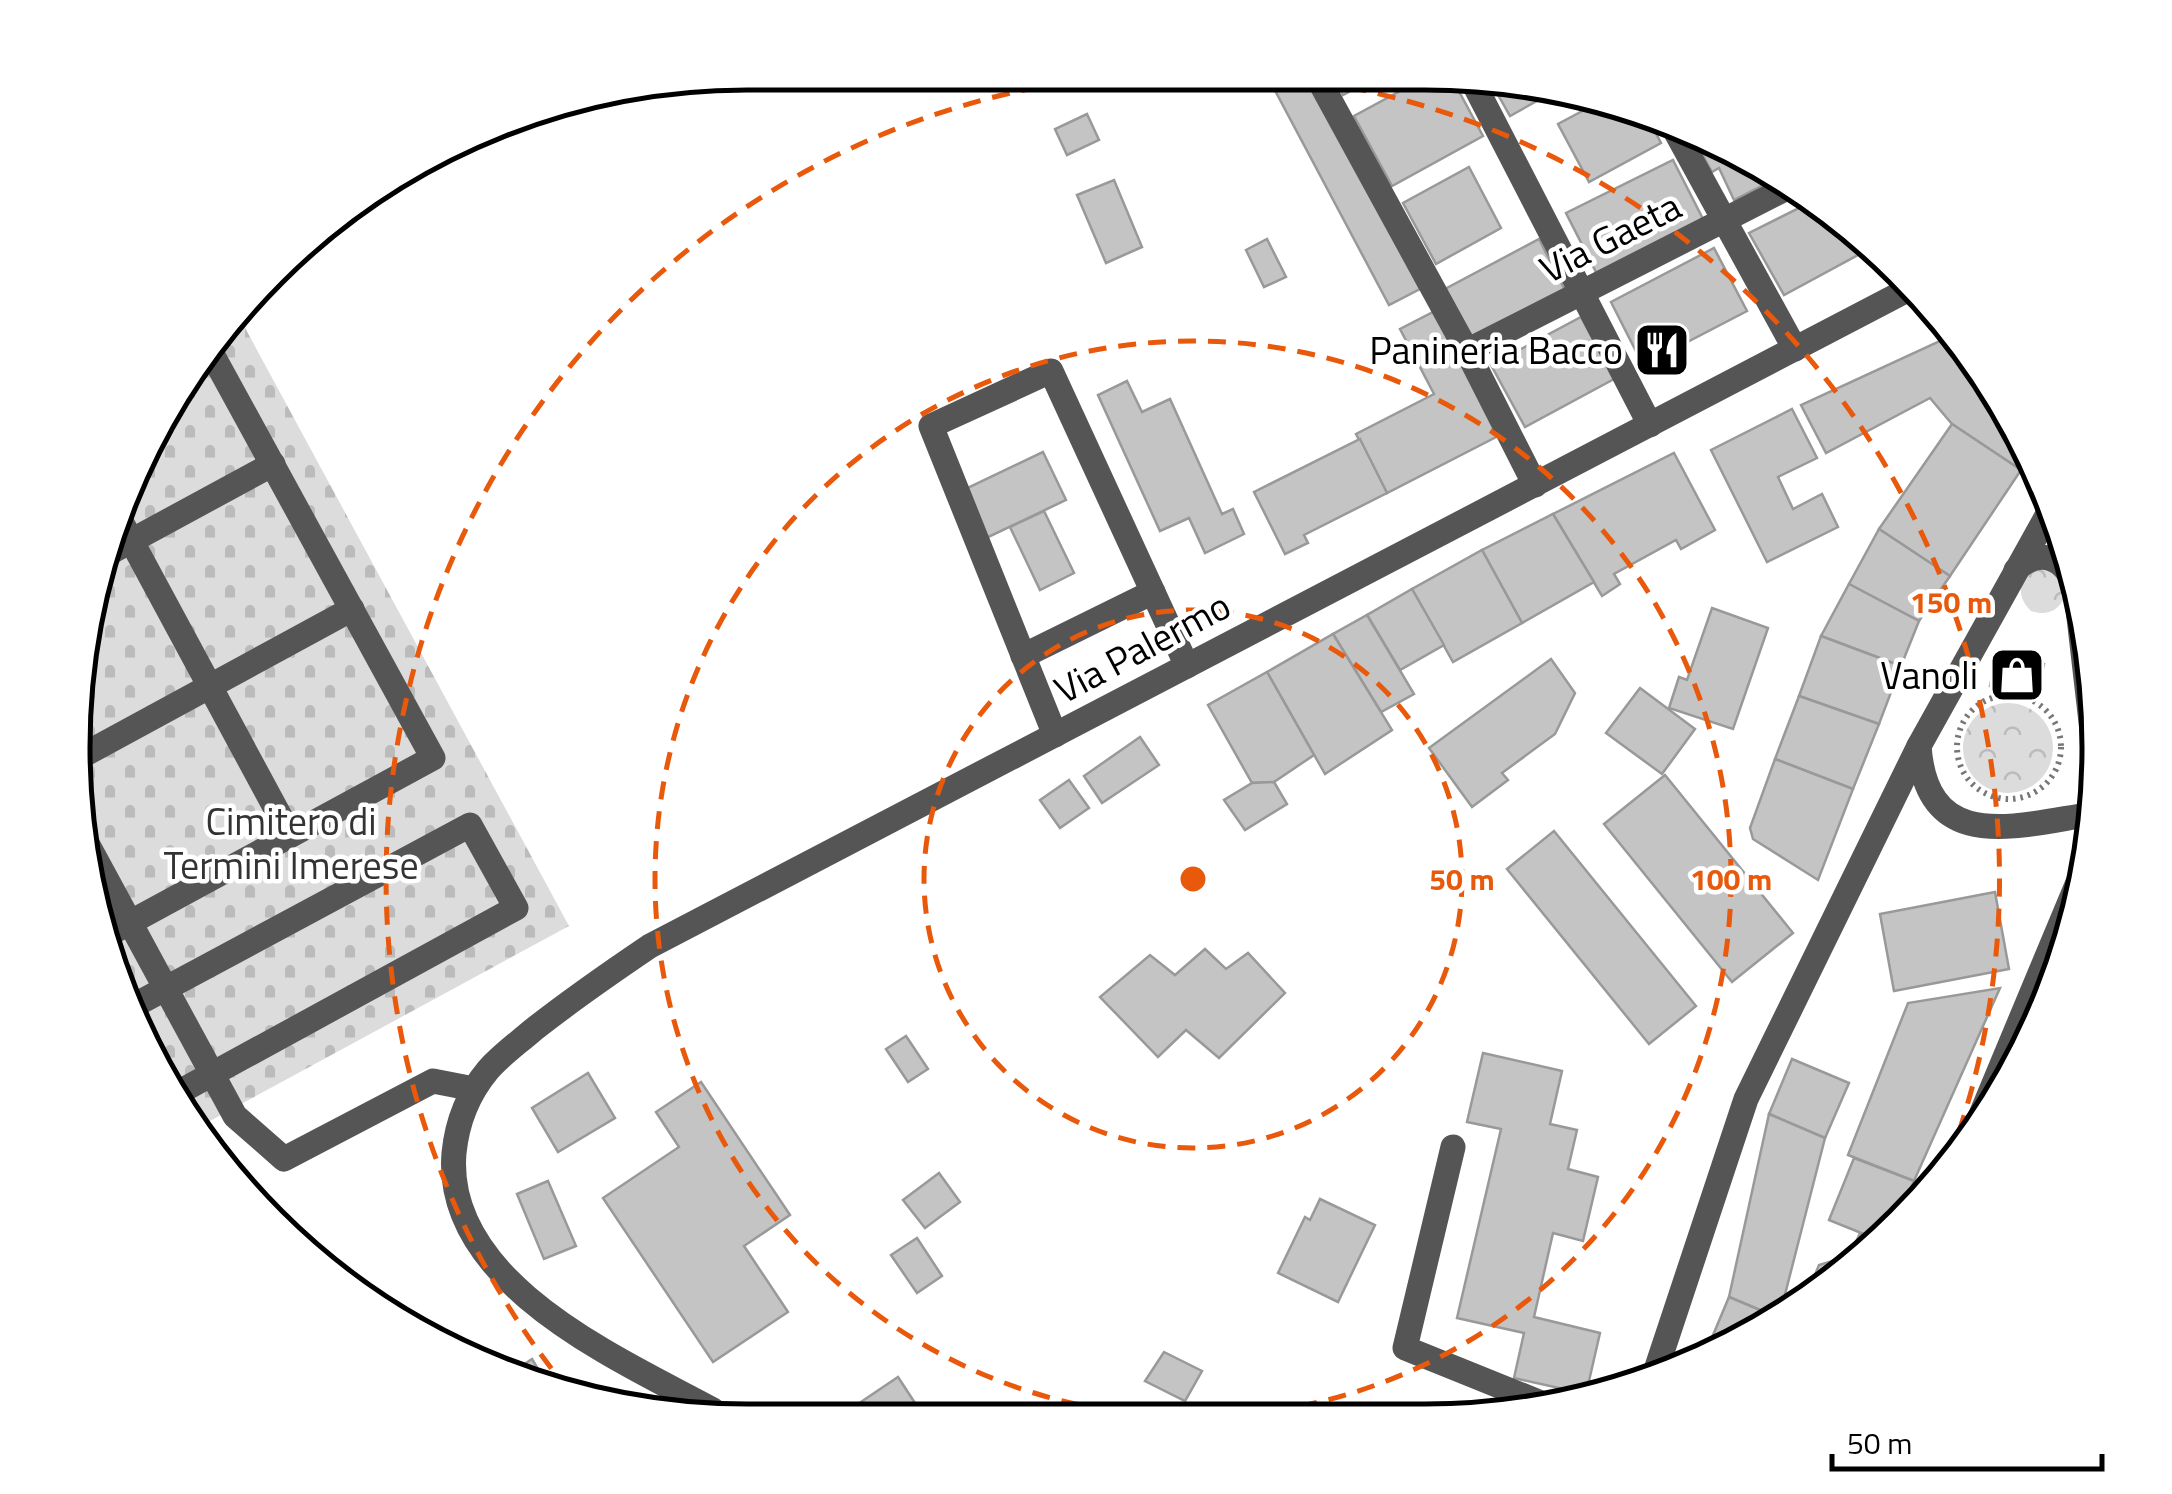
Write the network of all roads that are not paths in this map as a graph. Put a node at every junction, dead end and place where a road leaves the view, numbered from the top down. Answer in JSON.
{"nodes":[{"id":1,"x":1324,"y":90,"type":"edge"},
{"id":2,"x":1478,"y":92,"type":"edge"},
{"id":3,"x":1681,"y":142,"type":"edge"},
{"id":4,"x":1778,"y":193,"type":"edge"},
{"id":5,"x":1724,"y":221,"type":"junction"},
{"id":6,"x":1583,"y":293,"type":"junction"},
{"id":7,"x":1901,"y":294,"type":"edge"},
{"id":8,"x":1795,"y":349,"type":"junction"},
{"id":9,"x":1467,"y":352,"type":"junction"},
{"id":10,"x":216,"y":361,"type":"edge"},
{"id":11,"x":1650,"y":425,"type":"junction"},
{"id":12,"x":273,"y":464,"type":"junction"},
{"id":13,"x":1535,"y":484,"type":"junction"},
{"id":14,"x":2042,"y":523,"type":"edge"},
{"id":15,"x":122,"y":546,"type":"edge"},
{"id":16,"x":121,"y":549,"type":"edge"},
{"id":17,"x":2055,"y":560,"type":"edge"},
{"id":18,"x":2015,"y":570,"type":"junction"},
{"id":19,"x":1154,"y":592,"type":"junction"},
{"id":20,"x":352,"y":608,"type":"junction"},
{"id":21,"x":1023,"y":656,"type":"junction"},
{"id":22,"x":1187,"y":666,"type":"junction"},
{"id":23,"x":208,"y":686,"type":"junction"},
{"id":24,"x":1055,"y":735,"type":"junction"},
{"id":25,"x":1919,"y":746,"type":"junction"},
{"id":26,"x":90,"y":751,"type":"edge"},
{"id":27,"x":2078,"y":816,"type":"edge"},
{"id":28,"x":290,"y":836,"type":"junction"},
{"id":29,"x":118,"y":929,"type":"edge"},
{"id":30,"x":2049,"y":952,"type":"edge"},
{"id":31,"x":165,"y":989,"type":"junction"},
{"id":32,"x":142,"y":1001,"type":"edge"},
{"id":33,"x":2009,"y":1047,"type":"edge"},
{"id":34,"x":211,"y":1074,"type":"junction"},
{"id":35,"x":186,"y":1088,"type":"edge"},
{"id":36,"x":474,"y":1089,"type":"junction"},
{"id":37,"x":1453,"y":1147,"type":"dead end"},
{"id":38,"x":1659,"y":1360,"type":"edge"},
{"id":39,"x":1525,"y":1396,"type":"edge"},
{"id":40,"x":699,"y":1402,"type":"edge"}],
"edges":[{"from":1,"to":9,"type":"street"},
{"from":2,"to":6,"type":"street"},
{"from":3,"to":5,"type":"street"},
{"from":4,"to":5,"type":"street","name":"Via Gaeta"},
{"from":5,"to":6,"type":"street","name":"Via Gaeta"},
{"from":5,"to":8,"type":"street"},
{"from":6,"to":9,"type":"street","name":"Via Gaeta"},
{"from":6,"to":11,"type":"street"},
{"from":7,"to":8,"type":"street","name":"Via Palermo"},
{"from":8,"to":11,"type":"street","name":"Via Palermo"},
{"from":9,"to":13,"type":"street"},
{"from":10,"to":12,"type":"street"},
{"from":11,"to":13,"type":"street","name":"Via Palermo"},
{"from":12,"to":15,"type":"street"},
{"from":12,"to":20,"type":"street"},
{"from":13,"to":22,"type":"street","name":"Via Palermo"},
{"from":14,"to":18,"type":"street"},
{"from":16,"to":23,"type":"street"},
{"from":17,"to":18,"type":"street"},
{"from":18,"to":25,"type":"street"},
{"from":19,"to":21,"type":"street"},
{"from":19,"to":21,"type":"street"},
{"from":19,"to":22,"type":"street"},
{"from":20,"to":23,"type":"street"},
{"from":20,"to":28,"type":"street"},
{"from":21,"to":24,"type":"street"},
{"from":22,"to":24,"type":"street","name":"Via Palermo"},
{"from":23,"to":26,"type":"street"},
{"from":23,"to":28,"type":"street"},
{"from":24,"to":36,"type":"street","name":"Via Palermo"},
{"from":25,"to":27,"type":"street"},
{"from":25,"to":38,"type":"street"},
{"from":28,"to":29,"type":"street"},
{"from":29,"to":31,"type":"street"},
{"from":30,"to":33,"type":"street"},
{"from":31,"to":32,"type":"street"},
{"from":31,"to":34,"type":"street"},
{"from":31,"to":34,"type":"street"},
{"from":34,"to":35,"type":"street"},
{"from":34,"to":36,"type":"street"},
{"from":36,"to":40,"type":"street","name":"Via Palermo"},
{"from":37,"to":39,"type":"street"}]}
